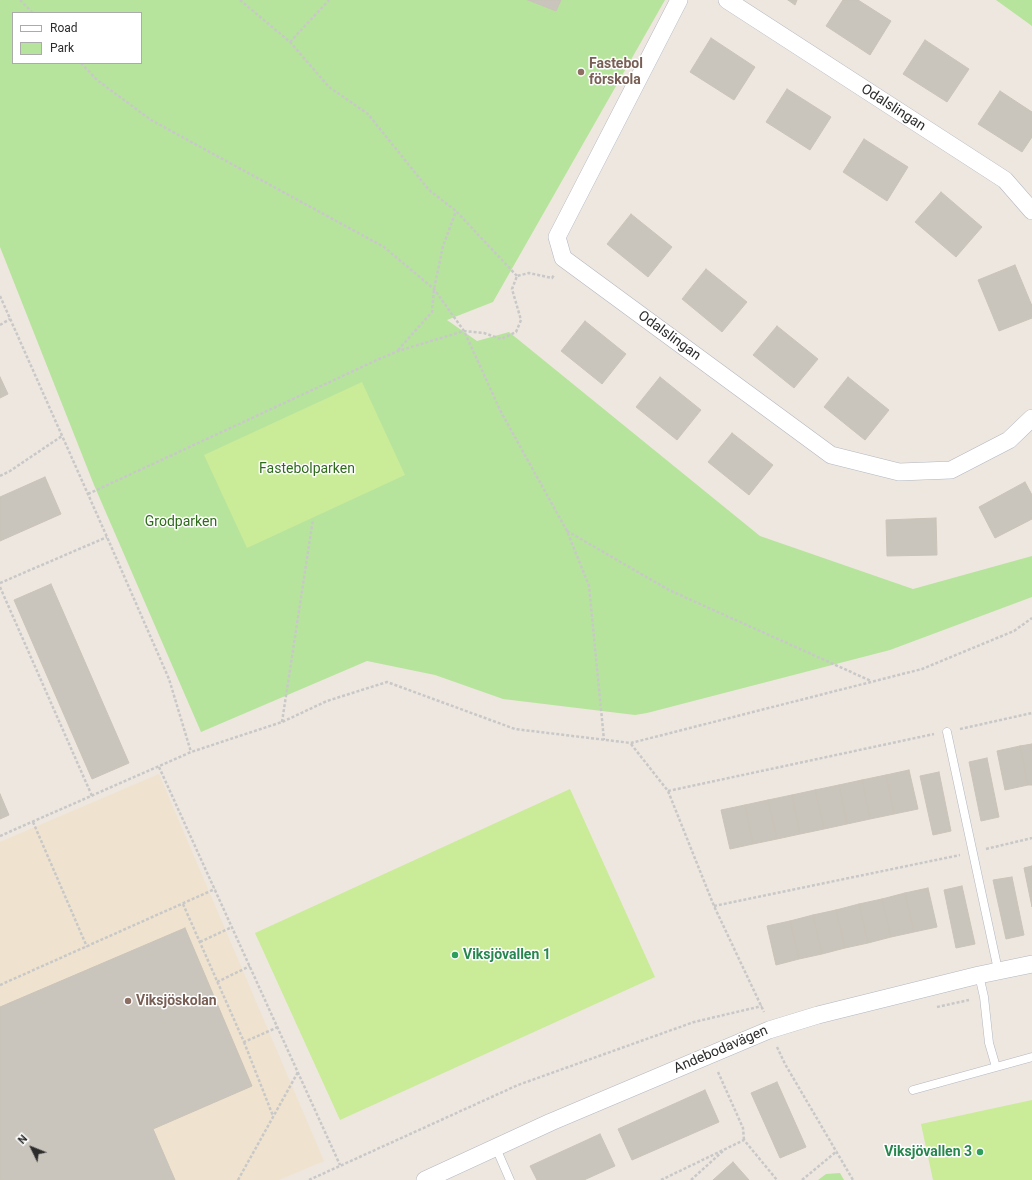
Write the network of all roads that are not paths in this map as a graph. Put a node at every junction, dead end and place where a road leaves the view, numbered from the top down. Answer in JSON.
{"nodes":[{"id":1,"x":678,"y":0,"type":"edge"},
{"id":2,"x":727,"y":0,"type":"edge"},
{"id":3,"x":1032,"y":211,"type":"edge"},
{"id":4,"x":1032,"y":418,"type":"edge"},
{"id":5,"x":947,"y":732,"type":"road end"},
{"id":6,"x":1032,"y":964,"type":"edge"},
{"id":7,"x":998,"y":970,"type":"junction"},
{"id":8,"x":979,"y":975,"type":"junction"},
{"id":9,"x":1032,"y":1058,"type":"edge"},
{"id":10,"x":996,"y":1067,"type":"junction"},
{"id":11,"x":913,"y":1090,"type":"dead end"},
{"id":12,"x":496,"y":1148,"type":"junction"},
{"id":13,"x":425,"y":1180,"type":"edge"},
{"id":14,"x":510,"y":1180,"type":"edge"}],
"edges":[{"from":1,"to":4,"type":"street","name":"Odalslingan"},
{"from":2,"to":3,"type":"street","name":"Odalslingan"},
{"from":5,"to":7,"type":"lane"},
{"from":6,"to":7,"type":"street","name":"Andebodavägen"},
{"from":7,"to":8,"type":"street","name":"Andebodavägen"},
{"from":8,"to":10,"type":"lane"},
{"from":8,"to":12,"type":"street","name":"Andebodavägen"},
{"from":9,"to":10,"type":"lane"},
{"from":10,"to":11,"type":"lane"},
{"from":12,"to":13,"type":"street","name":"Andebodavägen"},
{"from":12,"to":14,"type":"lane"}]}
